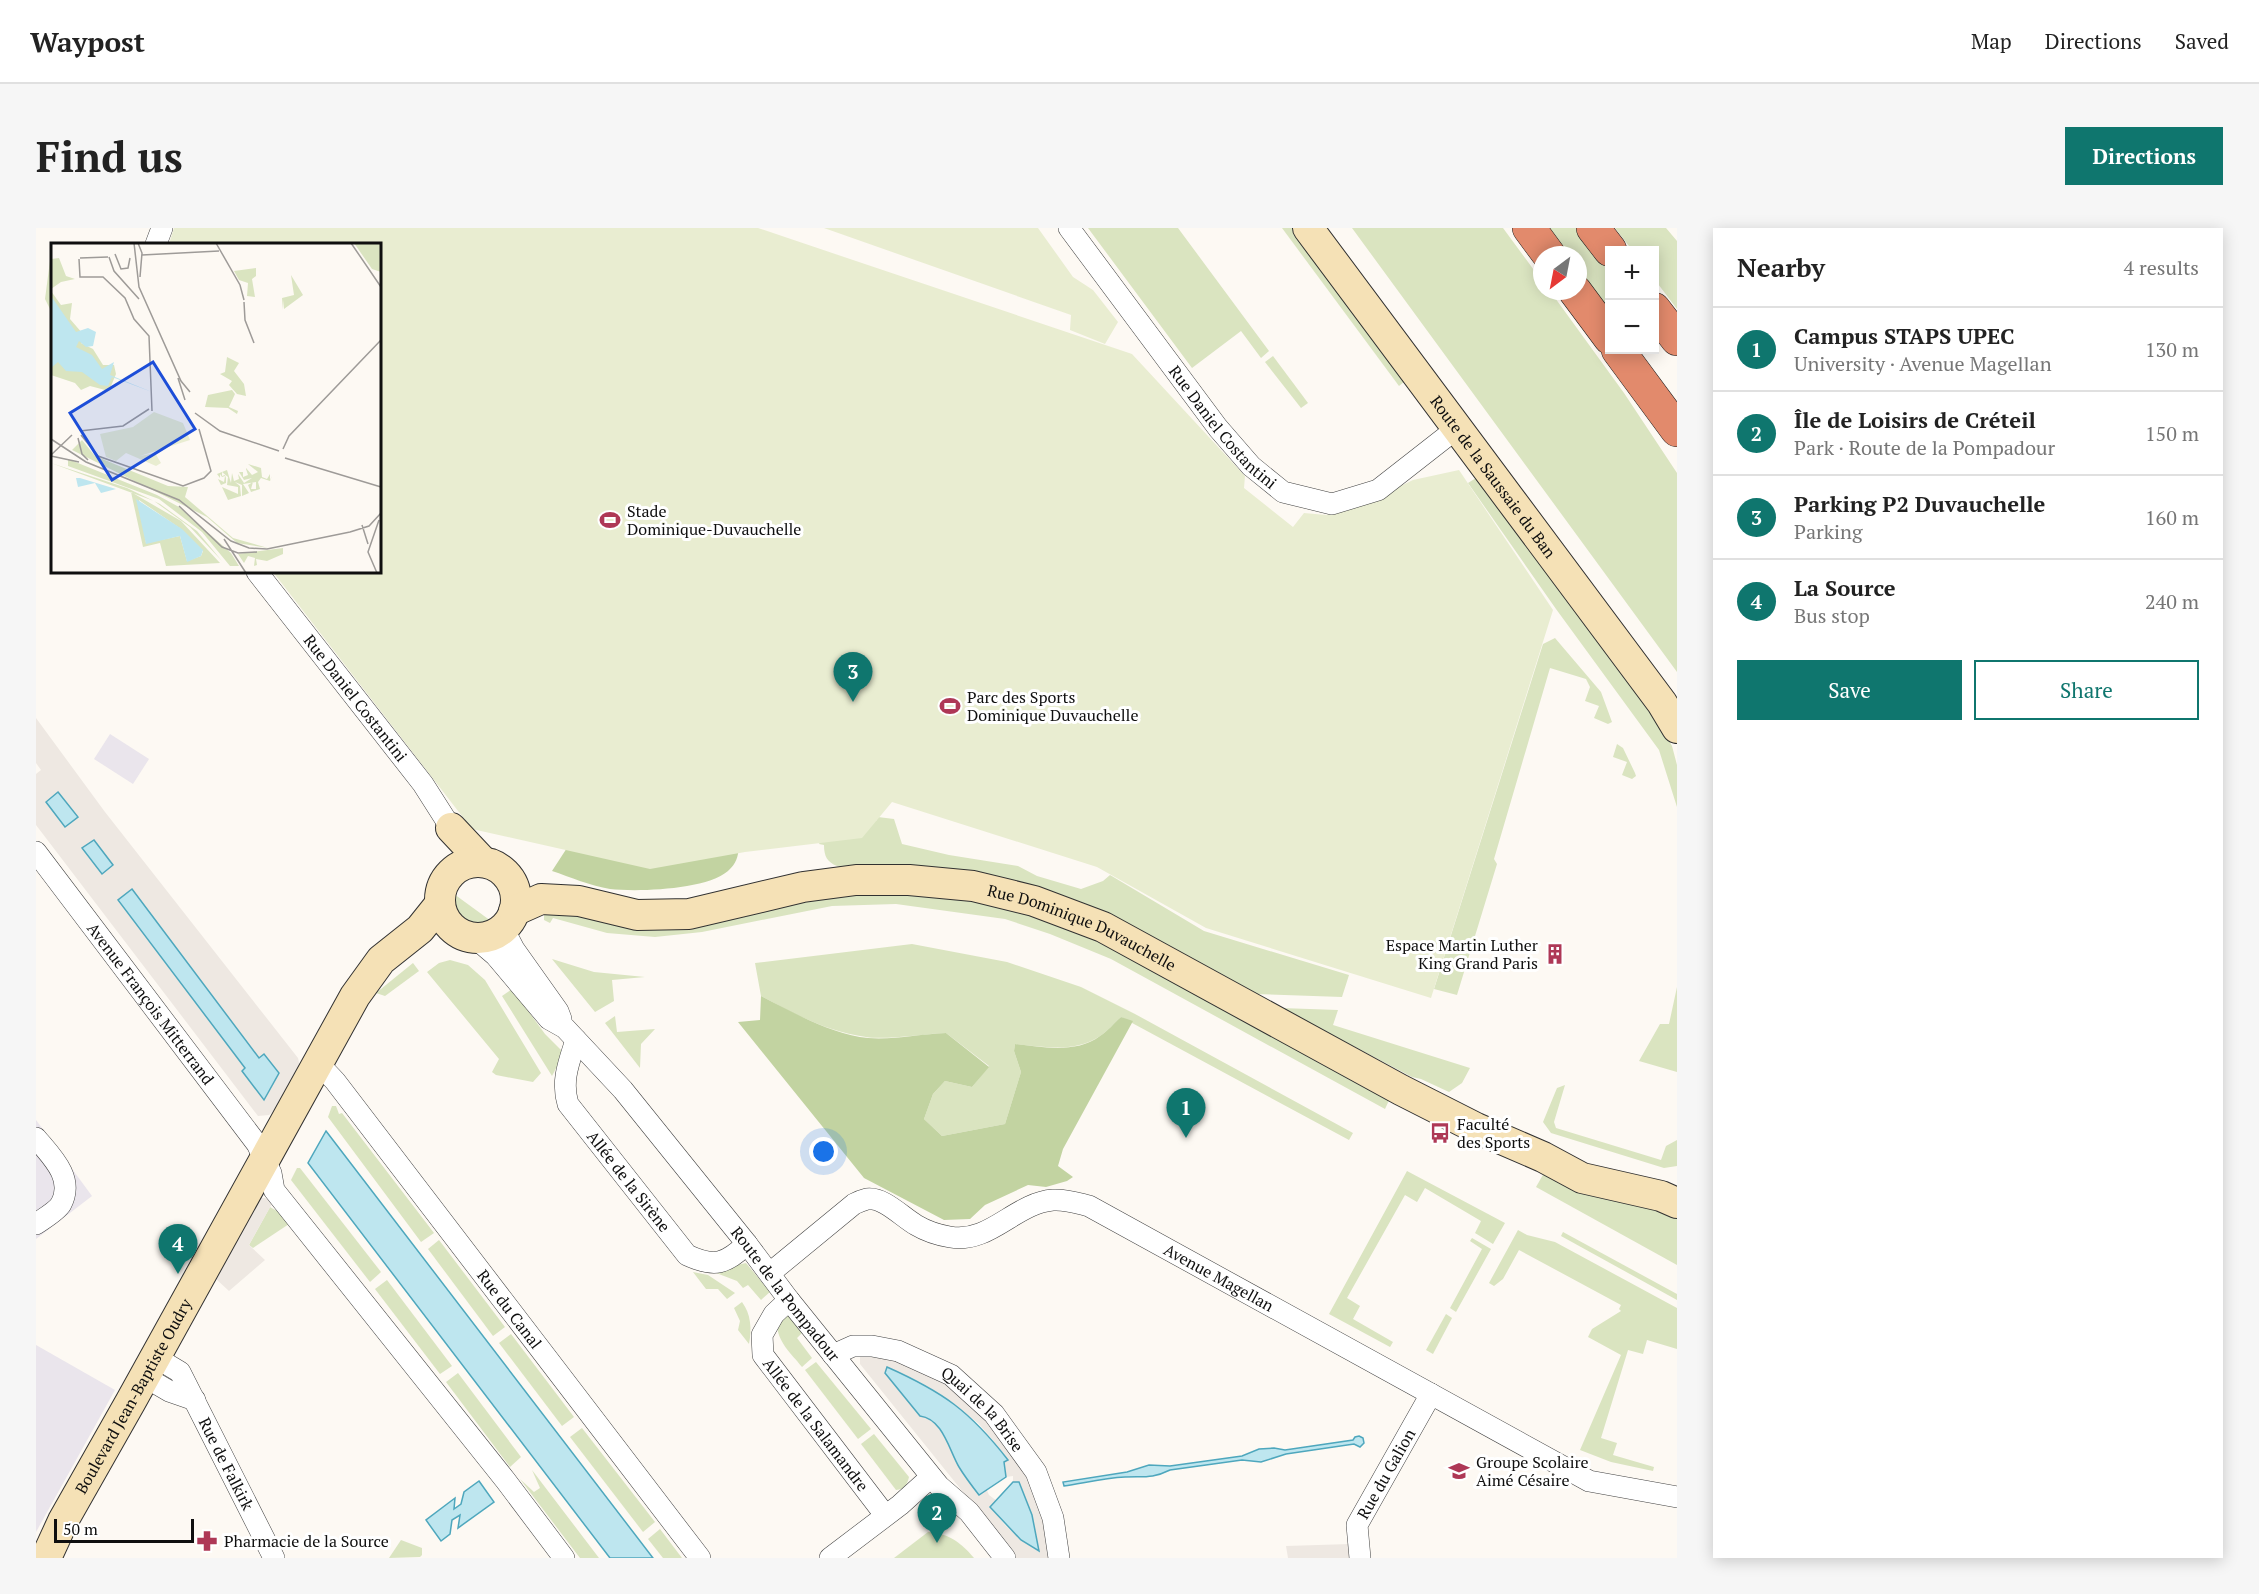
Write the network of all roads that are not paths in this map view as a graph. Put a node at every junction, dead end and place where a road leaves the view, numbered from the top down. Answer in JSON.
{"nodes":[{"id":1,"x":162,"y":228,"type":"edge"},
{"id":2,"x":1069,"y":228,"type":"edge"},
{"id":3,"x":1308,"y":228,"type":"edge"},
{"id":4,"x":1529,"y":228,"type":"edge"},
{"id":5,"x":1593,"y":228,"type":"edge"},
{"id":6,"x":156,"y":243,"type":"edge"},
{"id":7,"x":1542,"y":246,"type":"edge"},
{"id":8,"x":1607,"y":246,"type":"edge"},
{"id":9,"x":1582,"y":300,"type":"edge"},
{"id":10,"x":1659,"y":316,"type":"edge"},
{"id":11,"x":1605,"y":331,"type":"edge"},
{"id":12,"x":1677,"y":339,"type":"edge"},
{"id":13,"x":1621,"y":354,"type":"edge"},
{"id":14,"x":1456,"y":429,"type":"junction"},
{"id":15,"x":1677,"y":430,"type":"edge"},
{"id":16,"x":258,"y":573,"type":"edge"},
{"id":17,"x":1677,"y":728,"type":"edge"},
{"id":18,"x":451,"y":828,"type":"joint"},
{"id":19,"x":36,"y":852,"type":"edge"},
{"id":20,"x":471,"y":865,"type":"junction"},
{"id":21,"x":510,"y":879,"type":"junction"},
{"id":22,"x":579,"y":901,"type":"junction"},
{"id":23,"x":440,"y":904,"type":"junction"},
{"id":24,"x":508,"y":919,"type":"junction"},
{"id":25,"x":466,"y":935,"type":"junction"},
{"id":26,"x":363,"y":984,"type":"junction"},
{"id":27,"x":570,"y":1034,"type":"junction"},
{"id":28,"x":318,"y":1063,"type":"junction"},
{"id":29,"x":36,"y":1138,"type":"edge"},
{"id":30,"x":1543,"y":1156,"type":"junction"},
{"id":31,"x":265,"y":1158,"type":"junction"},
{"id":32,"x":1677,"y":1179,"type":"edge"},
{"id":33,"x":1677,"y":1203,"type":"edge"},
{"id":34,"x":36,"y":1224,"type":"edge"},
{"id":35,"x":747,"y":1244,"type":"junction"},
{"id":36,"x":770,"y":1273,"type":"junction"},
{"id":37,"x":789,"y":1300,"type":"junction"},
{"id":38,"x":833,"y":1355,"type":"junction"},
{"id":39,"x":150,"y":1367,"type":"junction"},
{"id":40,"x":1431,"y":1394,"type":"junction"},
{"id":41,"x":932,"y":1477,"type":"junction"},
{"id":42,"x":1677,"y":1497,"type":"edge"},
{"id":43,"x":885,"y":1515,"type":"junction"},
{"id":44,"x":46,"y":1558,"type":"edge"},
{"id":45,"x":274,"y":1558,"type":"edge"},
{"id":46,"x":564,"y":1558,"type":"edge"},
{"id":47,"x":700,"y":1558,"type":"edge"},
{"id":48,"x":830,"y":1558,"type":"edge"},
{"id":49,"x":1005,"y":1558,"type":"edge"},
{"id":50,"x":1059,"y":1558,"type":"edge"},
{"id":51,"x":1360,"y":1558,"type":"edge"}],
"edges":[{"from":1,"to":6,"type":"street"},
{"from":2,"to":14,"type":"street","name":"Rue Daniel Costantini"},
{"from":3,"to":14,"type":"street","name":"Route de la Saussaie du Ban"},
{"from":4,"to":7,"type":"highway"},
{"from":5,"to":8,"type":"highway"},
{"from":9,"to":11,"type":"highway"},
{"from":10,"to":12,"type":"highway"},
{"from":13,"to":15,"type":"highway"},
{"from":14,"to":17,"type":"street","name":"Route de la Saussaie du Ban"},
{"from":16,"to":18,"type":"street","name":"Rue Daniel Costantini"},
{"from":18,"to":20,"type":"street","name":"Rue Daniel Costantini"},
{"from":19,"to":31,"type":"street","name":"Avenue François Mitterrand"},
{"from":20,"to":21,"type":"street"},
{"from":20,"to":23,"type":"street"},
{"from":21,"to":22,"type":"street","name":"Rue Dominique Duvauchelle"},
{"from":21,"to":24,"type":"street"},
{"from":22,"to":24,"type":"street","name":"Rue Dominique Duvauchelle"},
{"from":22,"to":30,"type":"street","name":"Rue Dominique Duvauchelle"},
{"from":23,"to":25,"type":"street"},
{"from":23,"to":26,"type":"street","name":"Boulevard Jean-Baptiste Oudry"},
{"from":24,"to":25,"type":"street"},
{"from":24,"to":27,"type":"street","name":"Route de la Pompadour"},
{"from":25,"to":26,"type":"street"},
{"from":25,"to":27,"type":"street","name":"Route de la Pompadour"},
{"from":26,"to":28,"type":"street","name":"Boulevard Jean-Baptiste Oudry"},
{"from":27,"to":35,"type":"street","name":"Route de la Pompadour"},
{"from":27,"to":35,"type":"street","name":"Allée de la Sirène"},
{"from":28,"to":31,"type":"street","name":"Boulevard Jean-Baptiste Oudry"},
{"from":28,"to":47,"type":"street","name":"Rue du Canal"},
{"from":29,"to":34,"type":"street"},
{"from":30,"to":32,"type":"street","name":"Rue Dominique Duvauchelle"},
{"from":30,"to":33,"type":"street","name":"Rue Dominique Duvauchelle"},
{"from":31,"to":39,"type":"street","name":"Boulevard Jean-Baptiste Oudry"},
{"from":31,"to":46,"type":"street"},
{"from":35,"to":36,"type":"street","name":"Route de la Pompadour"},
{"from":36,"to":37,"type":"street","name":"Route de la Pompadour"},
{"from":36,"to":40,"type":"street","name":"Avenue Magellan"},
{"from":37,"to":38,"type":"street","name":"Route de la Pompadour"},
{"from":37,"to":43,"type":"street","name":"Allée de la Salamandre"},
{"from":38,"to":41,"type":"street","name":"Route de la Pompadour"},
{"from":38,"to":50,"type":"street","name":"Quai de la Brise"},
{"from":39,"to":44,"type":"street","name":"Boulevard Jean-Baptiste Oudry"},
{"from":39,"to":45,"type":"street","name":"Rue de Falkirk"},
{"from":40,"to":42,"type":"street","name":"Avenue Magellan"},
{"from":40,"to":51,"type":"street","name":"Rue du Galion"},
{"from":41,"to":43,"type":"street"},
{"from":41,"to":49,"type":"street","name":"Route de la Pompadour"},
{"from":43,"to":48,"type":"street"}]}
